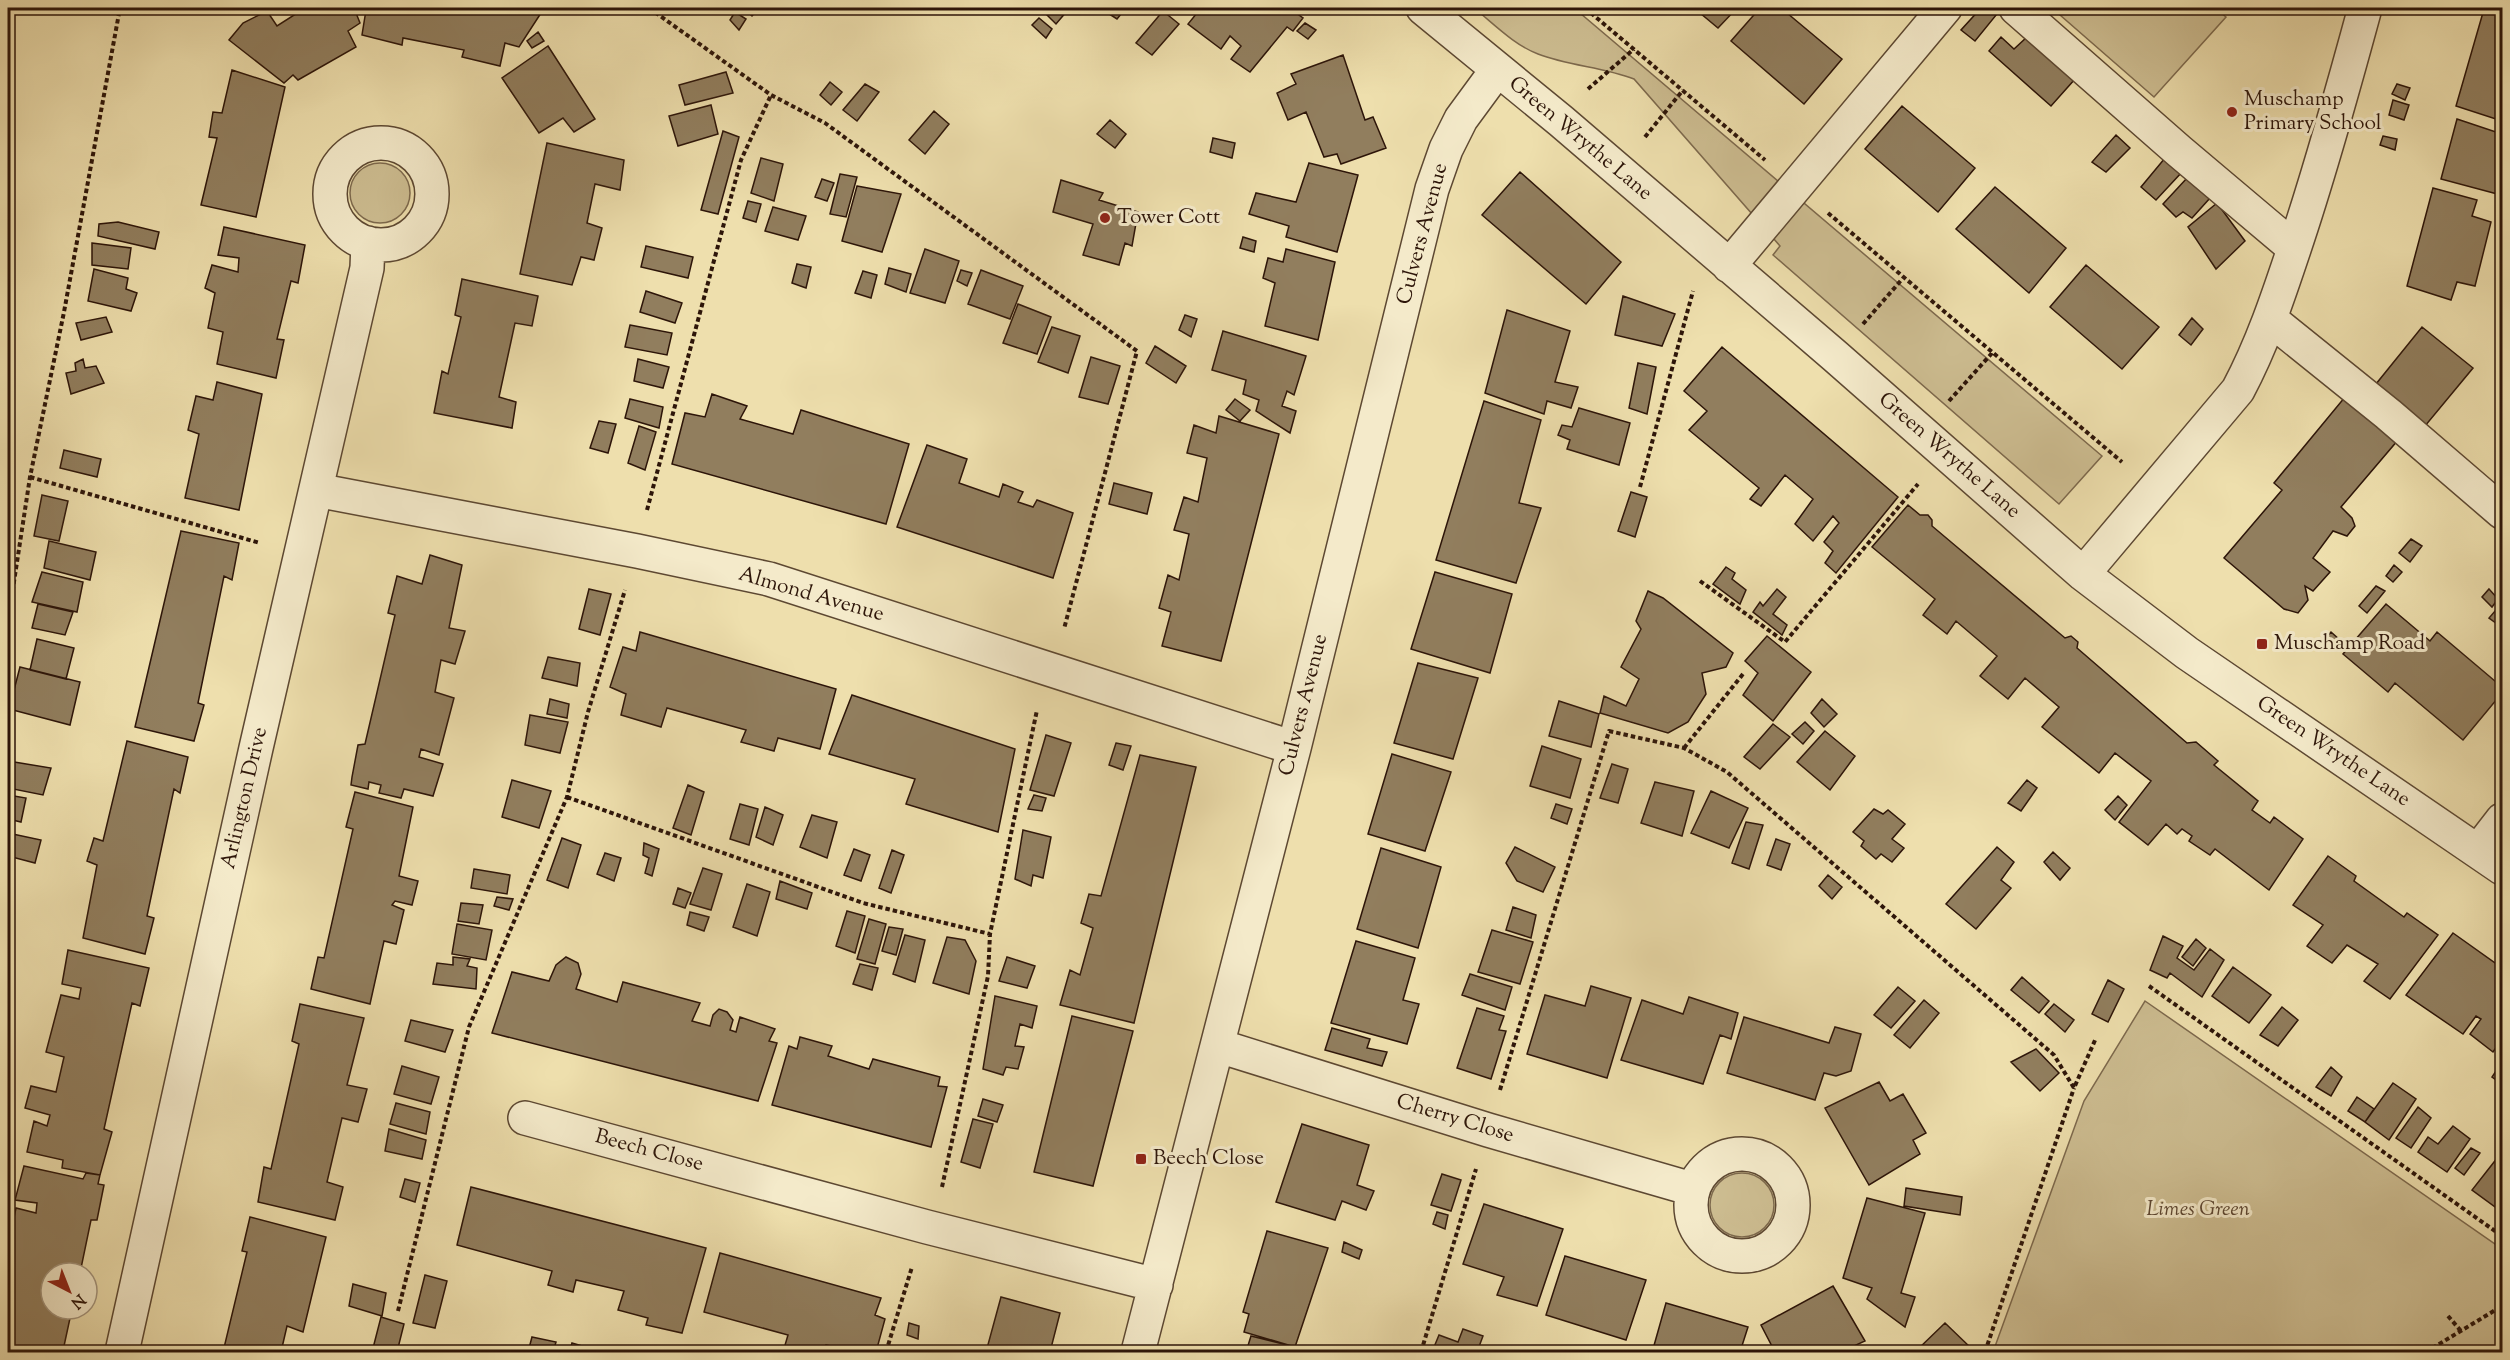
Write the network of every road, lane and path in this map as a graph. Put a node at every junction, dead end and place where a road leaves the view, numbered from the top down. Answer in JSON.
{"nodes":[{"id":1,"x":120,"y":8,"type":"edge"},
{"id":2,"x":1423,"y":8,"type":"edge"},
{"id":3,"x":1585,"y":8,"type":"edge"},
{"id":4,"x":1945,"y":8,"type":"edge"},
{"id":5,"x":2016,"y":8,"type":"edge"},
{"id":6,"x":2365,"y":8,"type":"edge"},
{"id":7,"x":1634,"y":49,"type":"junction"},
{"id":8,"x":1497,"y":70,"type":"junction"},
{"id":9,"x":1683,"y":90,"type":"junction"},
{"id":10,"x":771,"y":95,"type":"dead end"},
{"id":11,"x":1561,"y":121,"type":"junction"},
{"id":12,"x":1617,"y":169,"type":"junction"},
{"id":13,"x":1796,"y":186,"type":"junction"},
{"id":14,"x":368,"y":243,"type":"dead end"},
{"id":15,"x":2294,"y":248,"type":"junction"},
{"id":16,"x":1717,"y":256,"type":"junction"},
{"id":17,"x":1904,"y":277,"type":"junction"},
{"id":18,"x":2270,"y":320,"type":"junction"},
{"id":19,"x":1993,"y":352,"type":"junction"},
{"id":20,"x":1835,"y":357,"type":"junction"},
{"id":21,"x":1933,"y":442,"type":"junction"},
{"id":22,"x":30,"y":477,"type":"junction"},
{"id":23,"x":1640,"y":487,"type":"dead end"},
{"id":24,"x":316,"y":490,"type":"junction"},
{"id":25,"x":2155,"y":490,"type":"junction"},
{"id":26,"x":2502,"y":512,"type":"edge"},
{"id":27,"x":637,"y":551,"type":"junction"},
{"id":28,"x":301,"y":555,"type":"junction"},
{"id":29,"x":2084,"y":574,"type":"junction"},
{"id":30,"x":1700,"y":581,"type":"dead end"},
{"id":31,"x":8,"y":621,"type":"edge"},
{"id":32,"x":1743,"y":674,"type":"dead end"},
{"id":33,"x":1294,"y":748,"type":"junction"},
{"id":34,"x":1684,"y":748,"type":"junction"},
{"id":35,"x":567,"y":797,"type":"junction"},
{"id":36,"x":2502,"y":820,"type":"edge"},
{"id":37,"x":2490,"y":860,"type":"edge"},
{"id":38,"x":990,"y":934,"type":"dead end"},
{"id":39,"x":2149,"y":986,"type":"dead end"},
{"id":40,"x":2096,"y":1038,"type":"dead end"},
{"id":41,"x":1219,"y":1046,"type":"junction"},
{"id":42,"x":2074,"y":1088,"type":"junction"},
{"id":43,"x":525,"y":1118,"type":"dead end"},
{"id":44,"x":1488,"y":1130,"type":"junction"},
{"id":45,"x":1692,"y":1189,"type":"dead end"},
{"id":46,"x":2502,"y":1236,"type":"edge"},
{"id":47,"x":1156,"y":1285,"type":"junction"},
{"id":48,"x":2502,"y":1306,"type":"edge"},
{"id":49,"x":398,"y":1311,"type":"dead end"},
{"id":50,"x":2448,"y":1316,"type":"dead end"},
{"id":51,"x":2461,"y":1331,"type":"junction"},
{"id":52,"x":407,"y":1348,"type":"dead end"},
{"id":53,"x":122,"y":1353,"type":"edge"},
{"id":54,"x":424,"y":1353,"type":"edge"},
{"id":55,"x":1138,"y":1353,"type":"edge"},
{"id":56,"x":1421,"y":1353,"type":"edge"},
{"id":57,"x":1985,"y":1353,"type":"edge"},
{"id":58,"x":2426,"y":1353,"type":"edge"}],
"edges":[{"from":1,"to":22,"type":"path"},
{"from":2,"to":8,"type":"street","name":"Green Wrythe Lane"},
{"from":3,"to":7,"type":"path"},
{"from":4,"to":13,"type":"street"},
{"from":5,"to":15,"type":"street"},
{"from":6,"to":15,"type":"street"},
{"from":7,"to":9,"type":"path"},
{"from":7,"to":11,"type":"path"},
{"from":8,"to":11,"type":"street","name":"Green Wrythe Lane"},
{"from":8,"to":33,"type":"street","name":"Culvers Avenue"},
{"from":9,"to":12,"type":"path"},
{"from":9,"to":13,"type":"path"},
{"from":10,"to":27,"type":"path"},
{"from":11,"to":12,"type":"street","name":"Green Wrythe Lane"},
{"from":12,"to":16,"type":"street","name":"Green Wrythe Lane"},
{"from":13,"to":16,"type":"street"},
{"from":13,"to":17,"type":"path"},
{"from":14,"to":24,"type":"street","name":"Arlington Drive"},
{"from":15,"to":18,"type":"street"},
{"from":16,"to":20,"type":"street","name":"Green Wrythe Lane"},
{"from":16,"to":23,"type":"path"},
{"from":17,"to":19,"type":"path"},
{"from":17,"to":20,"type":"path"},
{"from":18,"to":25,"type":"street"},
{"from":18,"to":26,"type":"street"},
{"from":19,"to":21,"type":"path"},
{"from":19,"to":25,"type":"path"},
{"from":20,"to":21,"type":"street","name":"Green Wrythe Lane"},
{"from":21,"to":29,"type":"street","name":"Green Wrythe Lane"},
{"from":21,"to":30,"type":"path"},
{"from":22,"to":28,"type":"path"},
{"from":22,"to":31,"type":"path"},
{"from":24,"to":27,"type":"street","name":"Almond Avenue"},
{"from":24,"to":28,"type":"street","name":"Arlington Drive"},
{"from":25,"to":29,"type":"street"},
{"from":27,"to":33,"type":"street","name":"Almond Avenue"},
{"from":27,"to":35,"type":"path"},
{"from":28,"to":53,"type":"street","name":"Arlington Drive"},
{"from":29,"to":37,"type":"street","name":"Green Wrythe Lane"},
{"from":32,"to":34,"type":"path"},
{"from":33,"to":41,"type":"street","name":"Culvers Avenue"},
{"from":34,"to":42,"type":"path"},
{"from":34,"to":44,"type":"path"},
{"from":35,"to":38,"type":"path"},
{"from":35,"to":49,"type":"path"},
{"from":36,"to":37,"type":"street"},
{"from":39,"to":46,"type":"path"},
{"from":40,"to":42,"type":"path"},
{"from":41,"to":44,"type":"street","name":"Cherry Close"},
{"from":41,"to":47,"type":"street","name":"Culvers Avenue"},
{"from":42,"to":57,"type":"path"},
{"from":43,"to":47,"type":"street","name":"Beech Close"},
{"from":44,"to":45,"type":"street","name":"Cherry Close"},
{"from":44,"to":56,"type":"path"},
{"from":47,"to":55,"type":"street","name":"Culvers Avenue"},
{"from":48,"to":51,"type":"path"},
{"from":50,"to":51,"type":"path"},
{"from":51,"to":58,"type":"path"},
{"from":52,"to":54,"type":"path"}]}
